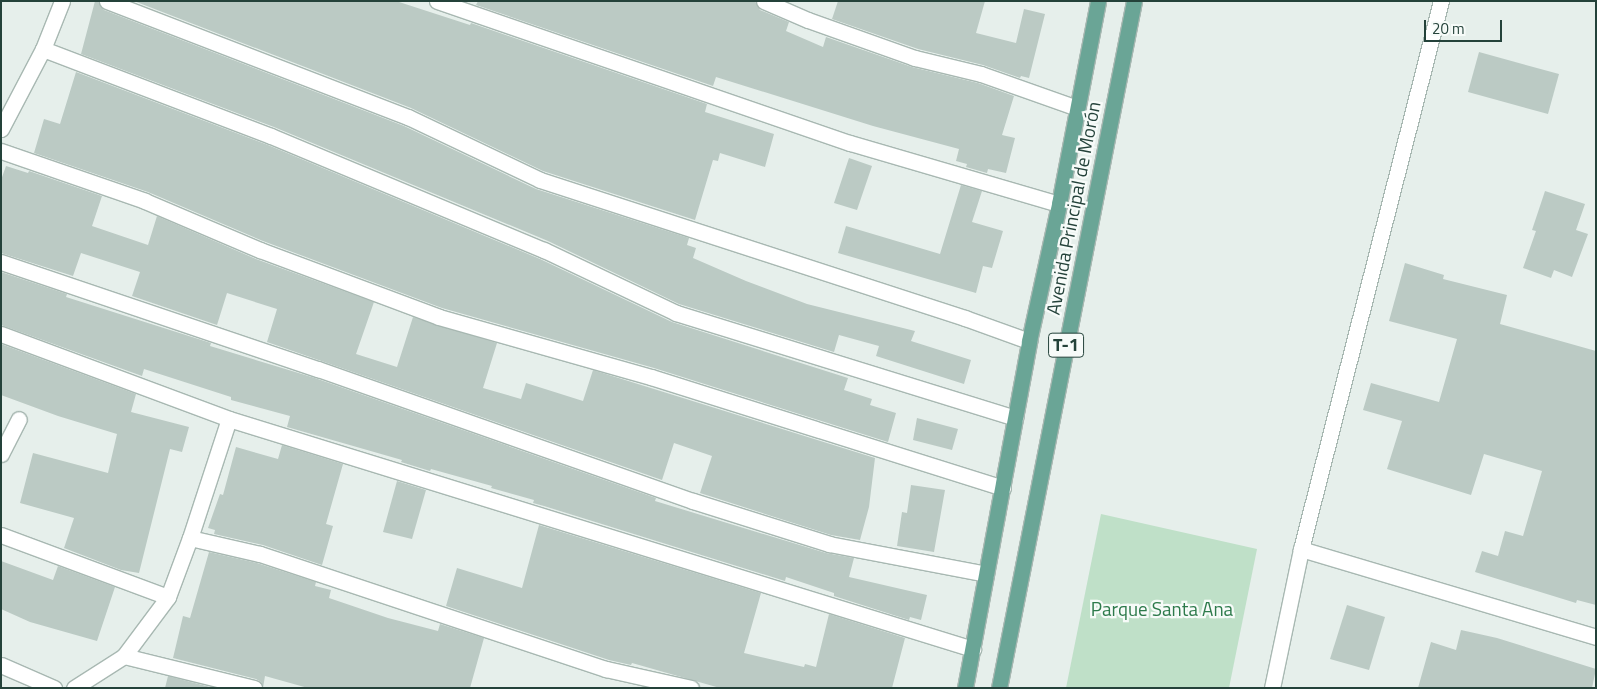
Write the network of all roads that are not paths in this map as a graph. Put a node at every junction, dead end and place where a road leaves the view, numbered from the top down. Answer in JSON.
{"nodes":[{"id":1,"x":62,"y":1,"type":"edge"},
{"id":2,"x":106,"y":1,"type":"edge"},
{"id":3,"x":437,"y":1,"type":"edge"},
{"id":4,"x":764,"y":1,"type":"edge"},
{"id":5,"x":1098,"y":1,"type":"edge"},
{"id":6,"x":1134,"y":1,"type":"edge"},
{"id":7,"x":1441,"y":1,"type":"edge"},
{"id":8,"x":43,"y":49,"type":"junction"},
{"id":9,"x":1077,"y":108,"type":"junction"},
{"id":10,"x":1,"y":129,"type":"edge"},
{"id":11,"x":1,"y":151,"type":"edge"},
{"id":12,"x":1059,"y":204,"type":"junction"},
{"id":13,"x":1,"y":262,"type":"edge"},
{"id":14,"x":1,"y":334,"type":"edge"},
{"id":15,"x":1029,"y":341,"type":"junction"},
{"id":16,"x":1015,"y":418,"type":"junction"},
{"id":17,"x":19,"y":419,"type":"dead end"},
{"id":18,"x":229,"y":419,"type":"junction"},
{"id":19,"x":1,"y":454,"type":"edge"},
{"id":20,"x":1002,"y":488,"type":"junction"},
{"id":21,"x":1,"y":536,"type":"edge"},
{"id":22,"x":190,"y":538,"type":"junction"},
{"id":23,"x":1301,"y":549,"type":"junction"},
{"id":24,"x":986,"y":574,"type":"junction"},
{"id":25,"x":168,"y":598,"type":"junction"},
{"id":26,"x":1596,"y":637,"type":"edge"},
{"id":27,"x":973,"y":649,"type":"junction"},
{"id":28,"x":124,"y":656,"type":"junction"},
{"id":29,"x":1,"y":664,"type":"edge"},
{"id":30,"x":231,"y":685,"type":"edge"},
{"id":31,"x":54,"y":688,"type":"edge"},
{"id":32,"x":74,"y":688,"type":"edge"},
{"id":33,"x":254,"y":688,"type":"edge"},
{"id":34,"x":691,"y":688,"type":"edge"},
{"id":35,"x":966,"y":688,"type":"edge"},
{"id":36,"x":999,"y":688,"type":"edge"},
{"id":37,"x":1272,"y":688,"type":"edge"}],
"edges":[{"from":1,"to":8,"type":"street"},
{"from":2,"to":15,"type":"street"},
{"from":3,"to":12,"type":"street"},
{"from":4,"to":9,"type":"street"},
{"from":5,"to":9,"type":"main road","name":"Avenida Principal de Morón","number":"T-1"},
{"from":6,"to":36,"type":"main road","name":"Avenida Principal de Morón","number":"T-1"},
{"from":7,"to":23,"type":"street"},
{"from":8,"to":10,"type":"street"},
{"from":8,"to":16,"type":"street"},
{"from":9,"to":12,"type":"main road","name":"Avenida Principal de Morón","number":"T-1"},
{"from":11,"to":20,"type":"street"},
{"from":12,"to":15,"type":"main road","name":"Avenida Principal de Morón","number":"T-1"},
{"from":13,"to":24,"type":"street"},
{"from":14,"to":18,"type":"street"},
{"from":15,"to":16,"type":"main road","name":"Avenida Principal de Morón","number":"T-1"},
{"from":16,"to":20,"type":"main road","name":"Avenida Principal de Morón","number":"T-1"},
{"from":17,"to":19,"type":"street"},
{"from":18,"to":22,"type":"street"},
{"from":18,"to":27,"type":"street"},
{"from":20,"to":24,"type":"main road","name":"Avenida Principal de Morón","number":"T-1"},
{"from":21,"to":25,"type":"street"},
{"from":22,"to":25,"type":"street"},
{"from":22,"to":34,"type":"street"},
{"from":23,"to":26,"type":"street"},
{"from":23,"to":37,"type":"street"},
{"from":24,"to":27,"type":"main road","name":"Avenida Principal de Morón","number":"T-1"},
{"from":25,"to":28,"type":"street"},
{"from":27,"to":35,"type":"main road","name":"Avenida Principal de Morón","number":"T-1"},
{"from":28,"to":30,"type":"street"},
{"from":28,"to":32,"type":"street"},
{"from":29,"to":31,"type":"street"},
{"from":30,"to":33,"type":"street"}]}
